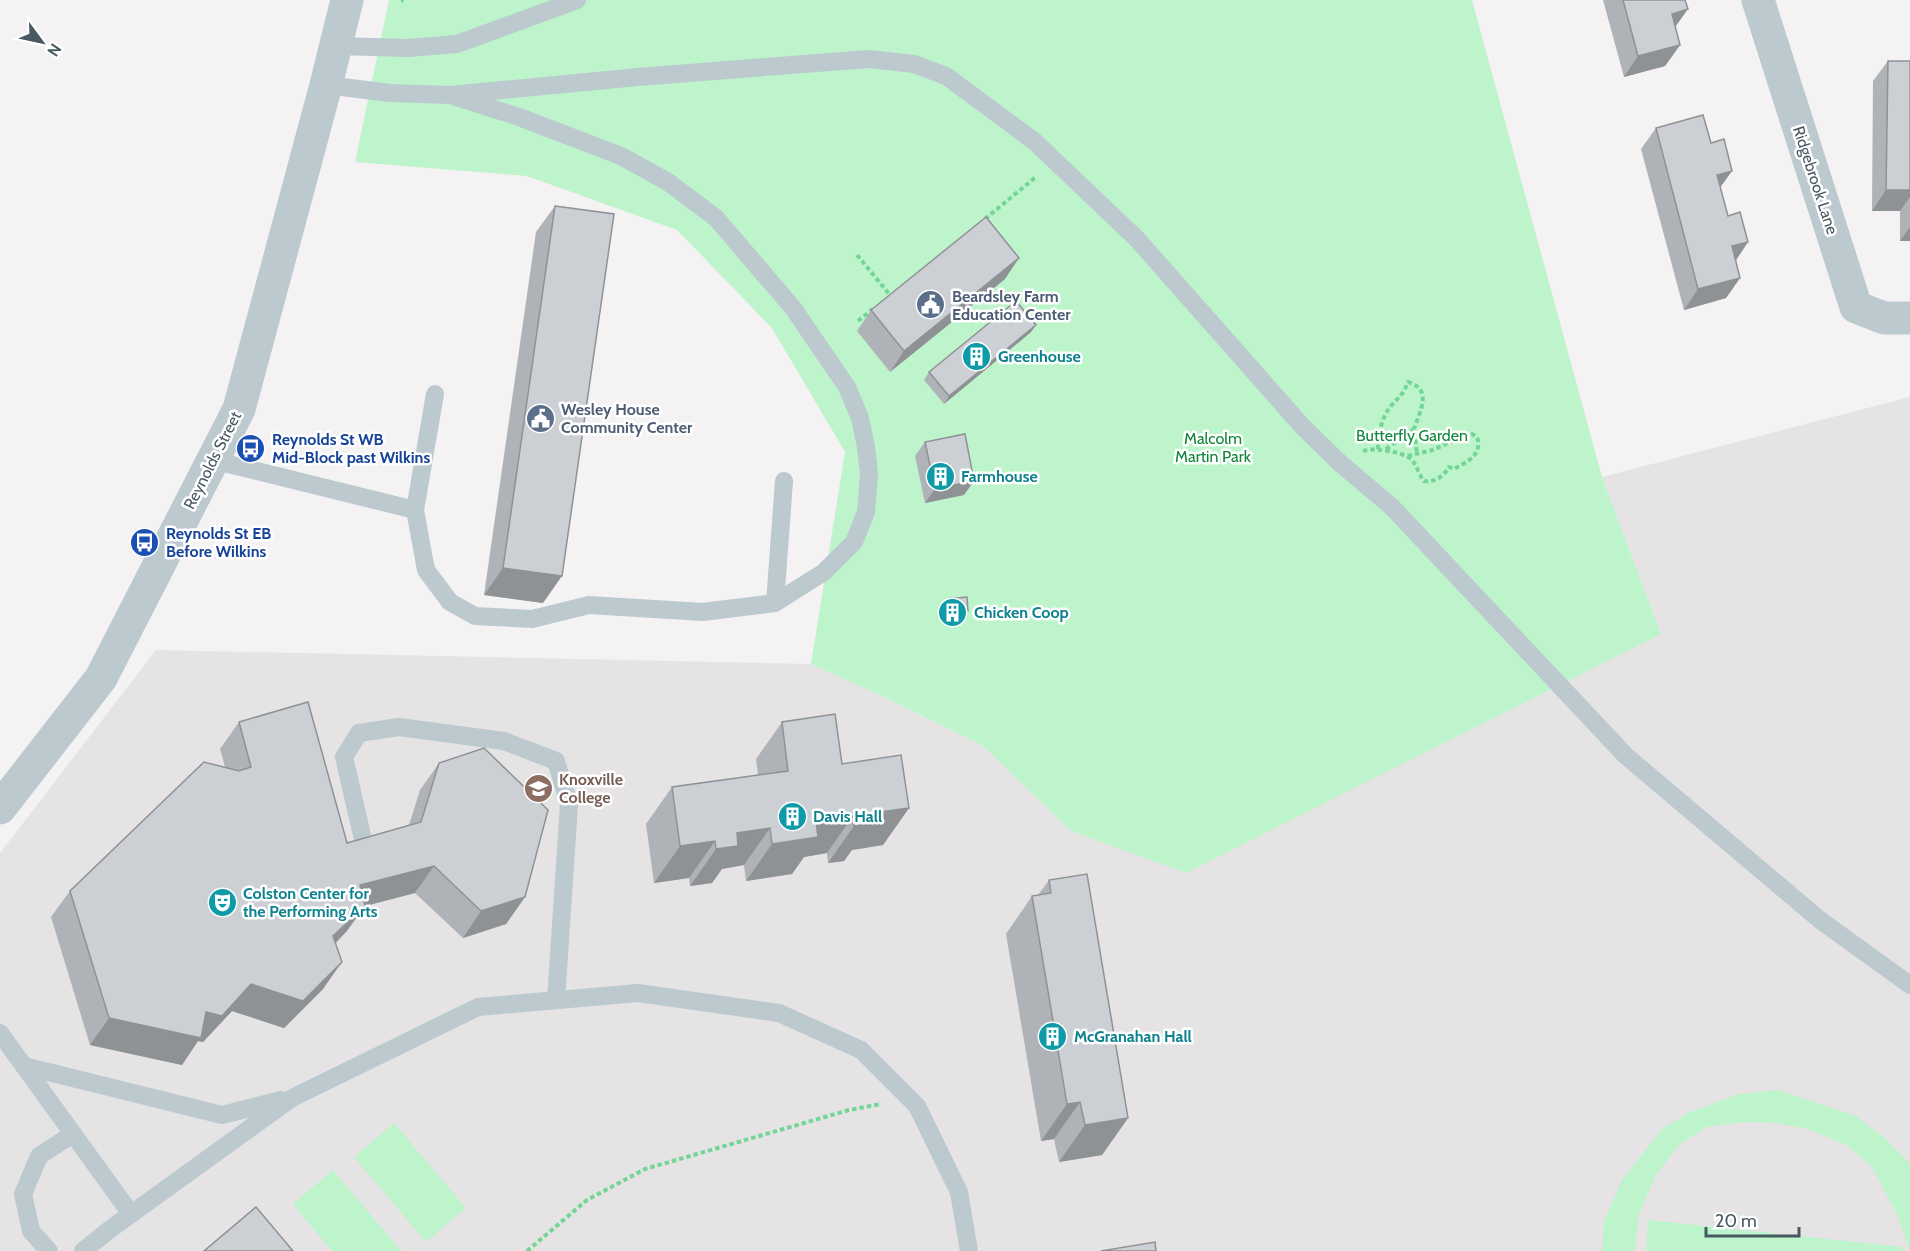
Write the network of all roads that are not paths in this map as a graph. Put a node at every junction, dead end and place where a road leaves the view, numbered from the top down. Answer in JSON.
{"nodes":[{"id":1,"x":347,"y":0,"type":"edge"},
{"id":2,"x":577,"y":0,"type":"edge"},
{"id":3,"x":1758,"y":0,"type":"edge"},
{"id":4,"x":336,"y":46,"type":"junction"},
{"id":5,"x":326,"y":85,"type":"junction"},
{"id":6,"x":450,"y":95,"type":"junction"},
{"id":7,"x":1910,"y":318,"type":"edge"},
{"id":8,"x":435,"y":394,"type":"dead end"},
{"id":9,"x":212,"y":460,"type":"junction"},
{"id":10,"x":784,"y":481,"type":"dead end"},
{"id":11,"x":415,"y":510,"type":"junction"},
{"id":12,"x":775,"y":603,"type":"junction"},
{"id":13,"x":0,"y":808,"type":"edge"},
{"id":14,"x":364,"y":844,"type":"edge"},
{"id":15,"x":1910,"y":985,"type":"edge"},
{"id":16,"x":556,"y":1000,"type":"junction"},
{"id":17,"x":0,"y":1033,"type":"edge"},
{"id":18,"x":24,"y":1066,"type":"junction"},
{"id":19,"x":292,"y":1098,"type":"junction"},
{"id":20,"x":73,"y":1134,"type":"junction"},
{"id":21,"x":130,"y":1214,"type":"junction"},
{"id":22,"x":49,"y":1251,"type":"edge"},
{"id":23,"x":83,"y":1251,"type":"edge"},
{"id":24,"x":969,"y":1251,"type":"edge"}],
"edges":[{"from":1,"to":4,"type":"street","name":"Reynolds Street"},
{"from":2,"to":4,"type":"lane"},
{"from":3,"to":7,"type":"street","name":"Ridgebrook Lane"},
{"from":4,"to":5,"type":"street","name":"Reynolds Street"},
{"from":5,"to":6,"type":"lane"},
{"from":5,"to":9,"type":"street","name":"Reynolds Street"},
{"from":6,"to":12,"type":"lane"},
{"from":6,"to":15,"type":"lane"},
{"from":8,"to":11,"type":"lane"},
{"from":9,"to":11,"type":"lane"},
{"from":9,"to":13,"type":"street","name":"Reynolds Street"},
{"from":10,"to":12,"type":"lane"},
{"from":11,"to":12,"type":"lane"},
{"from":14,"to":16,"type":"lane"},
{"from":16,"to":19,"type":"lane"},
{"from":16,"to":24,"type":"lane"},
{"from":17,"to":18,"type":"lane"},
{"from":18,"to":19,"type":"lane"},
{"from":18,"to":20,"type":"lane"},
{"from":19,"to":21,"type":"lane"},
{"from":20,"to":21,"type":"lane"},
{"from":20,"to":22,"type":"lane"},
{"from":21,"to":23,"type":"lane"}]}
